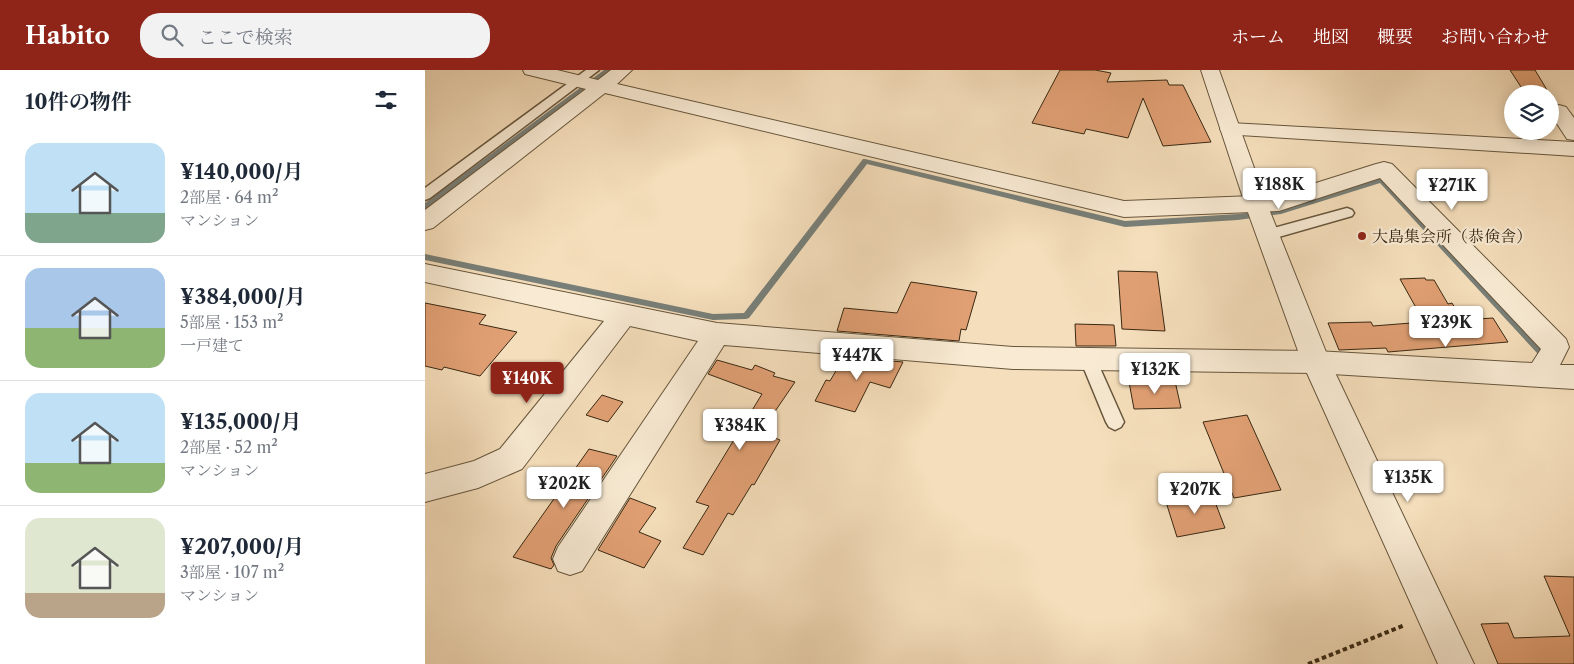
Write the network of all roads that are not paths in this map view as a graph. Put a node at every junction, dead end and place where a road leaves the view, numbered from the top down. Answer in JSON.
{"nodes":[{"id":1,"x":532,"y":70,"type":"edge"},
{"id":2,"x":623,"y":70,"type":"edge"},
{"id":3,"x":1210,"y":70,"type":"edge"},
{"id":4,"x":591,"y":79,"type":"edge"},
{"id":5,"x":1559,"y":111,"type":"dead end"},
{"id":6,"x":1230,"y":129,"type":"junction"},
{"id":7,"x":1574,"y":134,"type":"edge"},
{"id":8,"x":1574,"y":149,"type":"edge"},
{"id":9,"x":425,"y":195,"type":"edge"},
{"id":10,"x":1256,"y":204,"type":"junction"},
{"id":11,"x":1347,"y":213,"type":"dead end"},
{"id":12,"x":425,"y":222,"type":"edge"},
{"id":13,"x":1268,"y":235,"type":"junction"},
{"id":14,"x":425,"y":273,"type":"edge"},
{"id":15,"x":624,"y":315,"type":"junction"},
{"id":16,"x":717,"y":334,"type":"junction"},
{"id":17,"x":1088,"y":359,"type":"junction"},
{"id":18,"x":1316,"y":362,"type":"junction"},
{"id":19,"x":1540,"y":375,"type":"junction"},
{"id":20,"x":1574,"y":377,"type":"edge"},
{"id":21,"x":1115,"y":422,"type":"dead end"},
{"id":22,"x":425,"y":488,"type":"edge"},
{"id":23,"x":570,"y":559,"type":"dead end"},
{"id":24,"x":1456,"y":664,"type":"edge"}],
"edges":[{"from":1,"to":4,"type":"street"},
{"from":2,"to":4,"type":"street"},
{"from":3,"to":6,"type":"street"},
{"from":4,"to":9,"type":"lane"},
{"from":4,"to":10,"type":"street"},
{"from":4,"to":12,"type":"street"},
{"from":5,"to":7,"type":"street"},
{"from":6,"to":8,"type":"street"},
{"from":6,"to":10,"type":"street"},
{"from":10,"to":13,"type":"street"},
{"from":10,"to":19,"type":"street"},
{"from":11,"to":13,"type":"lane"},
{"from":13,"to":18,"type":"street"},
{"from":14,"to":15,"type":"street"},
{"from":15,"to":16,"type":"street"},
{"from":15,"to":22,"type":"street"},
{"from":16,"to":17,"type":"street"},
{"from":16,"to":23,"type":"street"},
{"from":17,"to":18,"type":"street"},
{"from":17,"to":21,"type":"lane"},
{"from":18,"to":19,"type":"street"},
{"from":18,"to":24,"type":"street"},
{"from":19,"to":20,"type":"street"}]}
